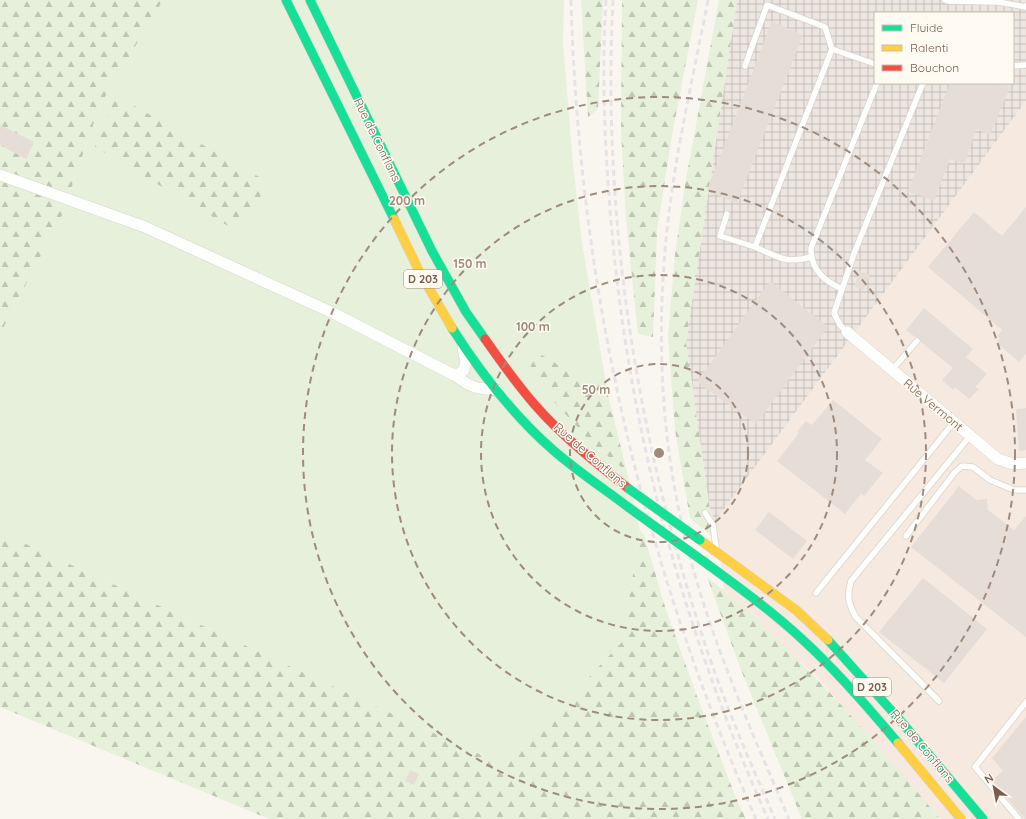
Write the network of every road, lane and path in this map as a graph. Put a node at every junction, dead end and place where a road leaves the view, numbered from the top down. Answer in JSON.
{"nodes":[{"id":1,"x":286,"y":0,"type":"edge"},
{"id":2,"x":945,"y":0,"type":"edge"},
{"id":3,"x":311,"y":1,"type":"edge"},
{"id":4,"x":959,"y":1,"type":"edge"},
{"id":5,"x":1026,"y":6,"type":"edge"},
{"id":6,"x":832,"y":49,"type":"junction"},
{"id":7,"x":874,"y":64,"type":"edge"},
{"id":8,"x":1026,"y":65,"type":"edge"},
{"id":9,"x":744,"y":66,"type":"dead end"},
{"id":10,"x":1014,"y":66,"type":"edge"},
{"id":11,"x":877,"y":84,"type":"edge"},
{"id":12,"x":923,"y":84,"type":"edge"},
{"id":13,"x":0,"y":175,"type":"edge"},
{"id":14,"x":727,"y":214,"type":"dead end"},
{"id":15,"x":755,"y":247,"type":"junction"},
{"id":16,"x":811,"y":257,"type":"junction"},
{"id":17,"x":842,"y":289,"type":"junction"},
{"id":18,"x":847,"y":332,"type":"joint"},
{"id":19,"x":917,"y":341,"type":"dead end"},
{"id":20,"x":461,"y":342,"type":"junction"},
{"id":21,"x":892,"y":370,"type":"junction"},
{"id":22,"x":456,"y":376,"type":"junction"},
{"id":23,"x":497,"y":390,"type":"junction"},
{"id":24,"x":954,"y":422,"type":"junction"},
{"id":25,"x":970,"y":436,"type":"junction"},
{"id":26,"x":1026,"y":463,"type":"edge"},
{"id":27,"x":1026,"y":490,"type":"edge"},
{"id":28,"x":705,"y":514,"type":"dead end"},
{"id":29,"x":906,"y":536,"type":"dead end"},
{"id":30,"x":716,"y":551,"type":"junction"},
{"id":31,"x":816,"y":593,"type":"dead end"},
{"id":32,"x":939,"y":701,"type":"dead end"},
{"id":33,"x":1026,"y":702,"type":"edge"},
{"id":34,"x":960,"y":819,"type":"edge"},
{"id":35,"x":983,"y":819,"type":"edge"},
{"id":36,"x":1019,"y":819,"type":"edge"}],
"edges":[{"from":1,"to":20,"type":"main road","name":"Rue de Conflans","number":"D 203"},
{"from":2,"to":4,"type":"lane"},
{"from":3,"to":30,"type":"main road","name":"Rue de Conflans","number":"D 203","bridge":true},
{"from":4,"to":5,"type":"lane"},
{"from":6,"to":7,"type":"lane"},
{"from":6,"to":9,"type":"lane"},
{"from":6,"to":15,"type":"lane"},
{"from":8,"to":10,"type":"lane"},
{"from":11,"to":16,"type":"lane"},
{"from":12,"to":17,"type":"lane"},
{"from":13,"to":22,"type":"street"},
{"from":14,"to":15,"type":"lane"},
{"from":15,"to":16,"type":"lane"},
{"from":16,"to":17,"type":"lane"},
{"from":17,"to":18,"type":"lane"},
{"from":18,"to":21,"type":"street","name":"Rue Vermont"},
{"from":19,"to":21,"type":"lane"},
{"from":20,"to":22,"type":"street"},
{"from":20,"to":23,"type":"main road","name":"Rue de Conflans","number":"D 203"},
{"from":21,"to":24,"type":"street","name":"Rue Vermont"},
{"from":22,"to":23,"type":"street"},
{"from":23,"to":34,"type":"main road","name":"Rue de Conflans","number":"D 203","bridge":true},
{"from":24,"to":25,"type":"street","name":"Rue Vermont"},
{"from":24,"to":31,"type":"lane"},
{"from":25,"to":26,"type":"street","name":"Rue Vermont"},
{"from":25,"to":32,"type":"lane"},
{"from":27,"to":29,"type":"lane"},
{"from":28,"to":30,"type":"lane"},
{"from":30,"to":35,"type":"main road","name":"Rue de Conflans","number":"D 203"},
{"from":33,"to":36,"type":"lane"}]}
